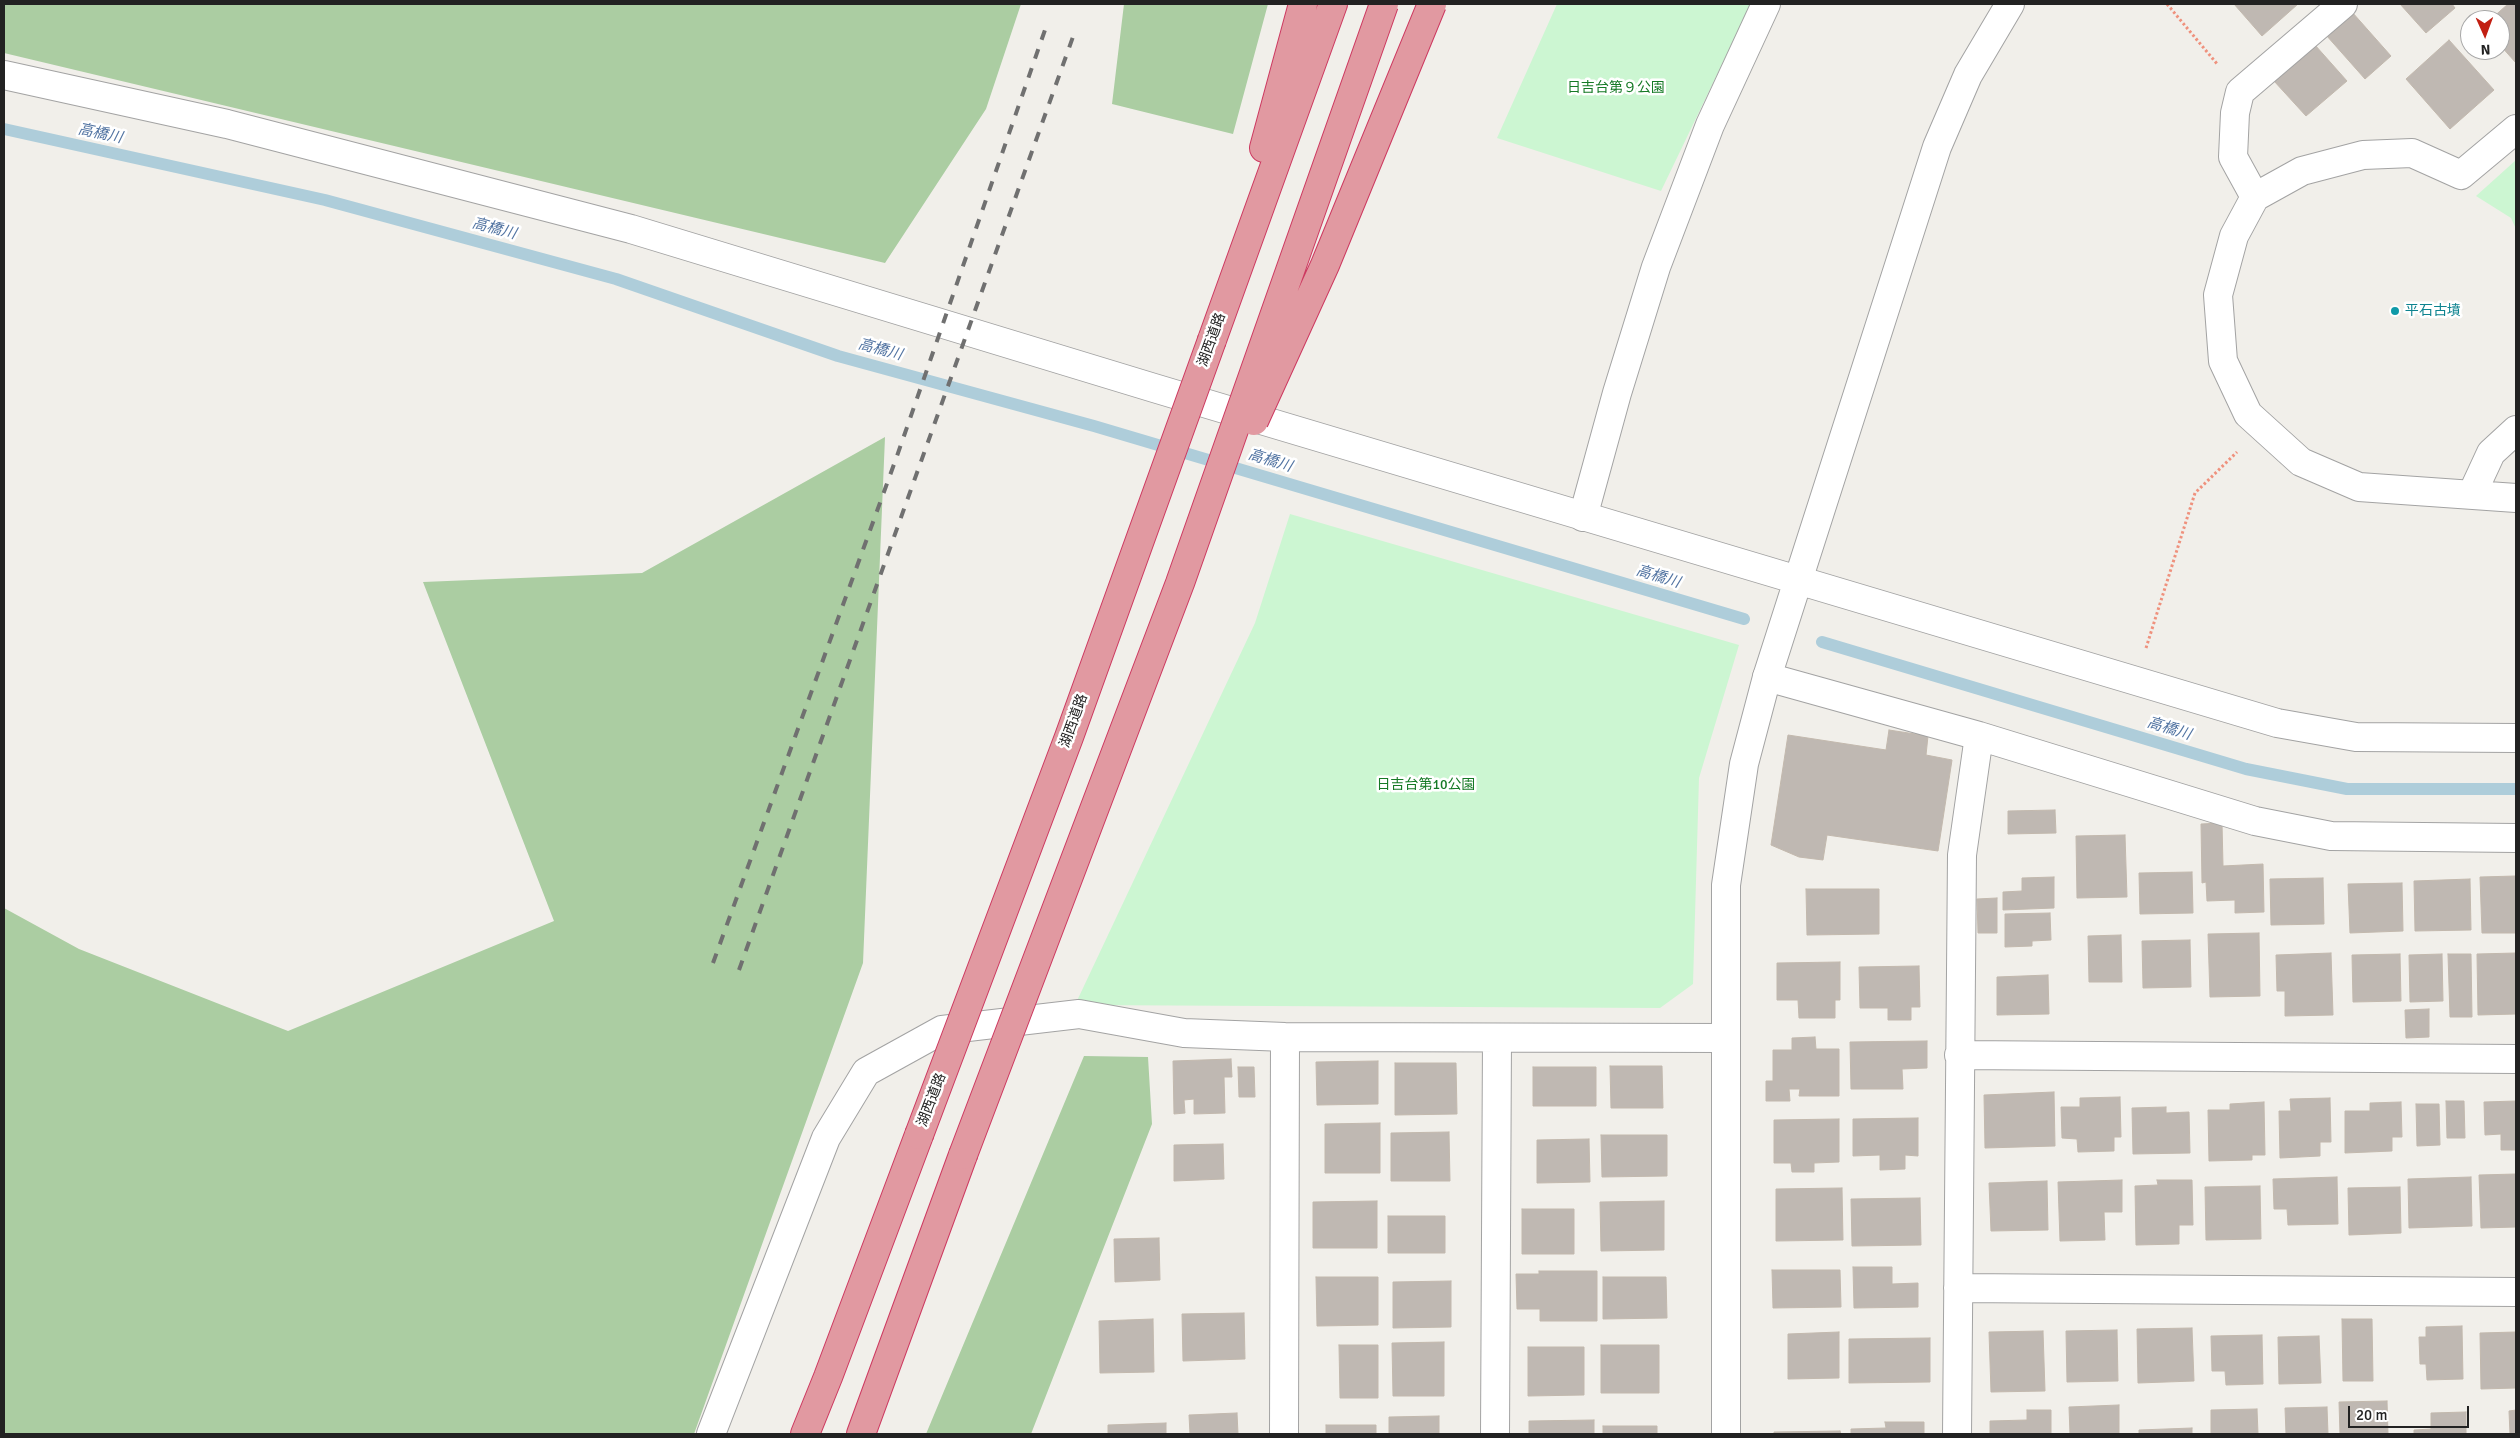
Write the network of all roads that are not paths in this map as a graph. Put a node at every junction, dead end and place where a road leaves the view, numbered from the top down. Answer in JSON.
{"nodes":[{"id":1,"x":1302,"y":4,"type":"edge"},
{"id":2,"x":1333,"y":4,"type":"edge"},
{"id":3,"x":1384,"y":4,"type":"edge"},
{"id":4,"x":1432,"y":4,"type":"edge"},
{"id":5,"x":1766,"y":4,"type":"edge"},
{"id":6,"x":2010,"y":4,"type":"edge"},
{"id":7,"x":2343,"y":4,"type":"edge"},
{"id":8,"x":4,"y":76,"type":"edge"},
{"id":9,"x":2516,"y":129,"type":"edge"},
{"id":10,"x":2255,"y":198,"type":"junction"},
{"id":11,"x":1212,"y":340,"type":"junction"},
{"id":12,"x":2516,"y":430,"type":"edge"},
{"id":13,"x":2472,"y":494,"type":"junction"},
{"id":14,"x":2516,"y":498,"type":"edge"},
{"id":15,"x":1584,"y":517,"type":"junction"},
{"id":16,"x":1798,"y":580,"type":"junction"},
{"id":17,"x":1180,"y":583,"type":"junction"},
{"id":18,"x":1767,"y":677,"type":"junction"},
{"id":19,"x":1979,"y":736,"type":"junction"},
{"id":20,"x":2516,"y":738,"type":"edge"},
{"id":21,"x":2516,"y":838,"type":"edge"},
{"id":22,"x":1285,"y":1037,"type":"junction"},
{"id":23,"x":1497,"y":1038,"type":"junction"},
{"id":24,"x":1726,"y":1038,"type":"junction"},
{"id":25,"x":1959,"y":1054,"type":"junction"},
{"id":26,"x":2516,"y":1059,"type":"edge"},
{"id":27,"x":1958,"y":1288,"type":"junction"},
{"id":28,"x":2516,"y":1292,"type":"edge"},
{"id":29,"x":711,"y":1434,"type":"edge"},
{"id":30,"x":805,"y":1434,"type":"edge"},
{"id":31,"x":861,"y":1434,"type":"edge"},
{"id":32,"x":1284,"y":1434,"type":"edge"},
{"id":33,"x":1495,"y":1434,"type":"edge"},
{"id":34,"x":1726,"y":1434,"type":"edge"},
{"id":35,"x":1957,"y":1434,"type":"edge"}],
"edges":[{"from":1,"to":11,"type":"highway"},
{"from":2,"to":11,"type":"highway","name":"湖西道路"},
{"from":3,"to":17,"type":"highway","bridge":true},
{"from":4,"to":17,"type":"highway","bridge":true},
{"from":5,"to":15,"type":"street"},
{"from":6,"to":16,"type":"street"},
{"from":7,"to":10,"type":"street"},
{"from":8,"to":15,"type":"street"},
{"from":9,"to":10,"type":"street"},
{"from":10,"to":13,"type":"street"},
{"from":11,"to":30,"type":"highway","name":"湖西道路","bridge":true},
{"from":12,"to":13,"type":"street"},
{"from":13,"to":14,"type":"street"},
{"from":15,"to":16,"type":"street"},
{"from":16,"to":18,"type":"street"},
{"from":16,"to":20,"type":"street"},
{"from":17,"to":31,"type":"highway","bridge":true},
{"from":18,"to":19,"type":"street"},
{"from":18,"to":24,"type":"street"},
{"from":19,"to":21,"type":"street"},
{"from":19,"to":25,"type":"street"},
{"from":22,"to":23,"type":"street"},
{"from":22,"to":29,"type":"street"},
{"from":22,"to":32,"type":"street"},
{"from":23,"to":24,"type":"street"},
{"from":23,"to":33,"type":"street"},
{"from":24,"to":34,"type":"street"},
{"from":25,"to":26,"type":"street"},
{"from":25,"to":27,"type":"street"},
{"from":27,"to":28,"type":"street"},
{"from":27,"to":35,"type":"street"}]}
